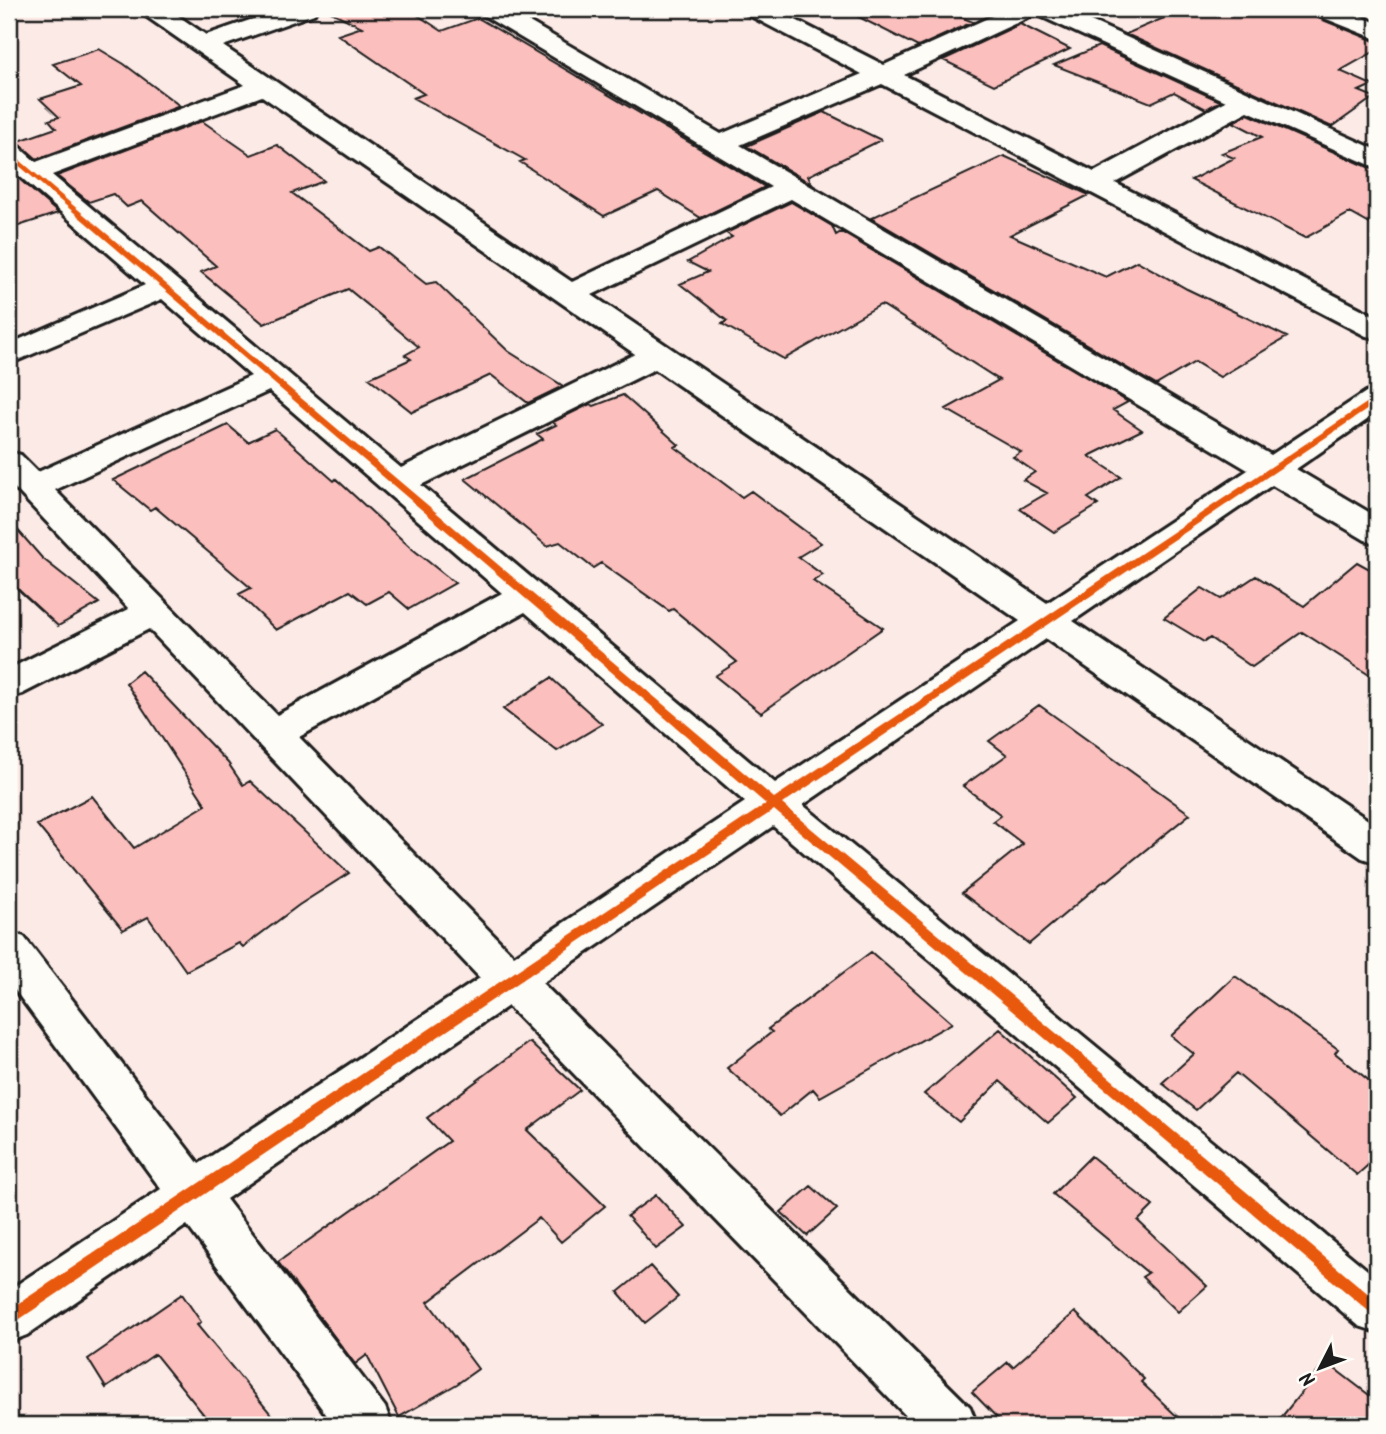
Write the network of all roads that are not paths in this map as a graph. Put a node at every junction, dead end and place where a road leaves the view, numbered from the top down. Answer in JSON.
{"nodes":[{"id":1,"x":152,"y":9,"type":"edge"},
{"id":2,"x":305,"y":9,"type":"edge"},
{"id":3,"x":757,"y":9,"type":"edge"},
{"id":4,"x":1028,"y":9,"type":"edge"},
{"id":5,"x":1044,"y":9,"type":"edge"},
{"id":6,"x":1322,"y":9,"type":"edge"},
{"id":7,"x":513,"y":15,"type":"edge"},
{"id":8,"x":1377,"y":32,"type":"edge"},
{"id":9,"x":204,"y":44,"type":"junction"},
{"id":10,"x":882,"y":75,"type":"junction"},
{"id":11,"x":263,"y":87,"type":"junction"},
{"id":12,"x":1247,"y":101,"type":"junction"},
{"id":13,"x":719,"y":144,"type":"junction"},
{"id":14,"x":1377,"y":160,"type":"edge"},
{"id":15,"x":21,"y":162,"type":"edge"},
{"id":16,"x":1095,"y":183,"type":"junction"},
{"id":17,"x":791,"y":188,"type":"junction"},
{"id":18,"x":165,"y":287,"type":"junction"},
{"id":19,"x":568,"y":295,"type":"junction"},
{"id":20,"x":1377,"y":329,"type":"edge"},
{"id":21,"x":9,"y":355,"type":"edge"},
{"id":22,"x":658,"y":355,"type":"junction"},
{"id":23,"x":272,"y":378,"type":"junction"},
{"id":24,"x":1377,"y":399,"type":"edge"},
{"id":25,"x":1270,"y":470,"type":"junction"},
{"id":26,"x":21,"y":475,"type":"edge"},
{"id":27,"x":396,"y":484,"type":"junction"},
{"id":28,"x":1377,"y":532,"type":"edge"},
{"id":29,"x":527,"y":594,"type":"junction"},
{"id":30,"x":153,"y":612,"type":"junction"},
{"id":31,"x":1047,"y":621,"type":"junction"},
{"id":32,"x":9,"y":685,"type":"edge"},
{"id":33,"x":272,"y":735,"type":"junction"},
{"id":34,"x":774,"y":804,"type":"junction"},
{"id":35,"x":1377,"y":847,"type":"edge"},
{"id":36,"x":9,"y":949,"type":"edge"},
{"id":37,"x":511,"y":981,"type":"junction"},
{"id":38,"x":193,"y":1194,"type":"junction"},
{"id":39,"x":1377,"y":1309,"type":"edge"},
{"id":40,"x":9,"y":1318,"type":"edge"},
{"id":41,"x":366,"y":1425,"type":"edge"},
{"id":42,"x":951,"y":1425,"type":"edge"}],
"edges":[{"from":1,"to":9,"type":"street"},
{"from":2,"to":9,"type":"street"},
{"from":3,"to":10,"type":"street"},
{"from":4,"to":10,"type":"street"},
{"from":5,"to":12,"type":"street"},
{"from":6,"to":8,"type":"street"},
{"from":7,"to":13,"type":"street"},
{"from":9,"to":11,"type":"street"},
{"from":10,"to":13,"type":"street"},
{"from":10,"to":16,"type":"street"},
{"from":11,"to":15,"type":"street"},
{"from":11,"to":19,"type":"street"},
{"from":12,"to":14,"type":"street"},
{"from":12,"to":16,"type":"street"},
{"from":13,"to":17,"type":"street"},
{"from":15,"to":18,"type":"street"},
{"from":16,"to":20,"type":"street"},
{"from":17,"to":19,"type":"street"},
{"from":17,"to":25,"type":"street"},
{"from":18,"to":21,"type":"street"},
{"from":18,"to":23,"type":"street"},
{"from":19,"to":22,"type":"street"},
{"from":22,"to":27,"type":"street"},
{"from":22,"to":31,"type":"street"},
{"from":23,"to":26,"type":"street"},
{"from":23,"to":27,"type":"street"},
{"from":24,"to":25,"type":"street"},
{"from":25,"to":28,"type":"street"},
{"from":25,"to":31,"type":"street"},
{"from":26,"to":30,"type":"street"},
{"from":27,"to":29,"type":"street"},
{"from":29,"to":33,"type":"street"},
{"from":29,"to":34,"type":"street"},
{"from":30,"to":32,"type":"street"},
{"from":30,"to":33,"type":"street"},
{"from":31,"to":34,"type":"street"},
{"from":31,"to":35,"type":"street"},
{"from":33,"to":37,"type":"street"},
{"from":34,"to":37,"type":"street"},
{"from":34,"to":39,"type":"street"},
{"from":36,"to":38,"type":"street"},
{"from":37,"to":38,"type":"street"},
{"from":37,"to":42,"type":"street"},
{"from":38,"to":40,"type":"street"},
{"from":38,"to":41,"type":"street"}]}
